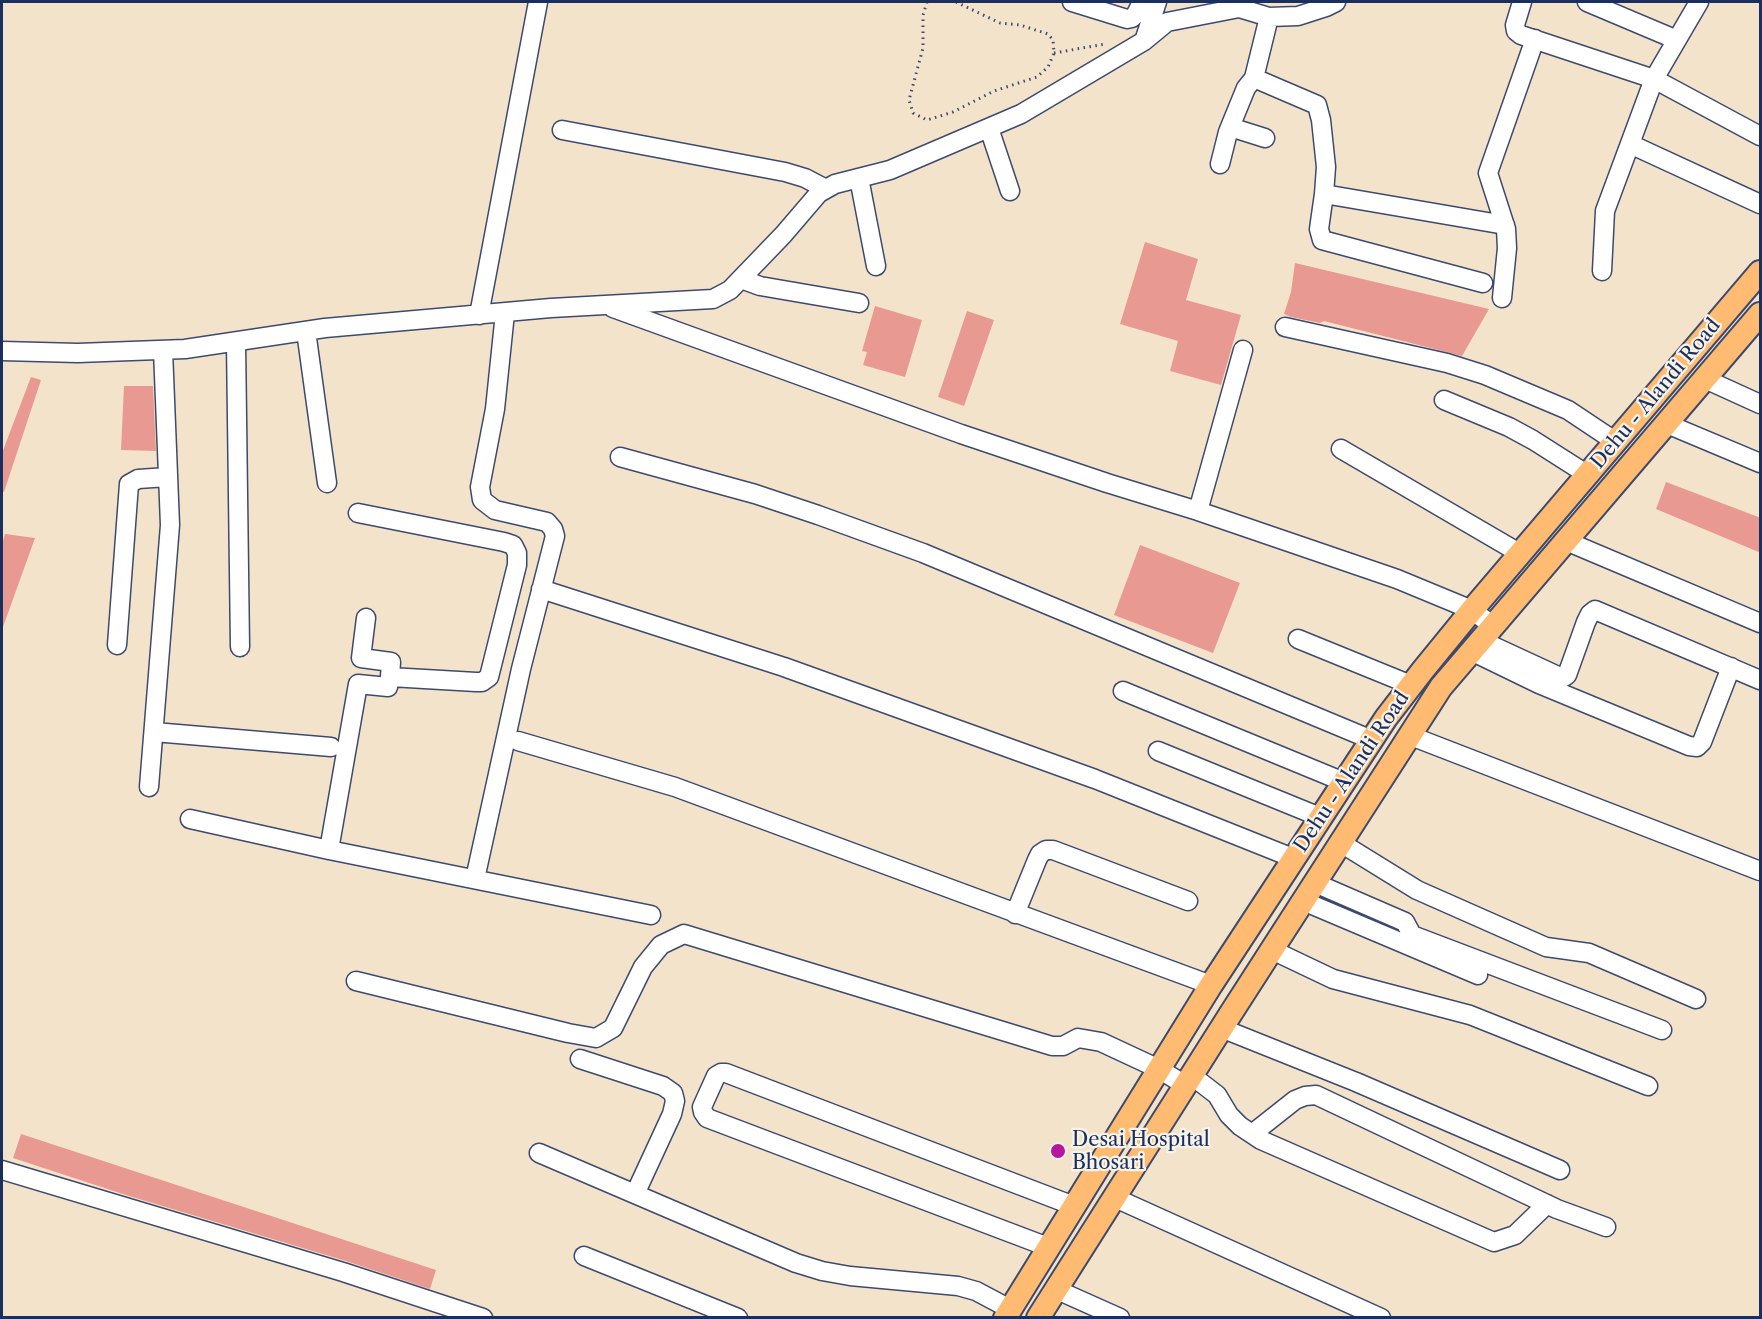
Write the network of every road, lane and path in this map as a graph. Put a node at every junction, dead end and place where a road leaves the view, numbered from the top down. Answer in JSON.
{"nodes":[{"id":1,"x":538,"y":2,"type":"edge"},
{"id":2,"x":927,"y":2,"type":"edge"},
{"id":3,"x":956,"y":2,"type":"edge"},
{"id":4,"x":1072,"y":2,"type":"edge"},
{"id":5,"x":1142,"y":2,"type":"edge"},
{"id":6,"x":1156,"y":2,"type":"edge"},
{"id":7,"x":1336,"y":2,"type":"edge"},
{"id":8,"x":1522,"y":2,"type":"edge"},
{"id":9,"x":1587,"y":2,"type":"edge"},
{"id":10,"x":1699,"y":2,"type":"edge"},
{"id":11,"x":1234,"y":4,"type":"edge"},
{"id":12,"x":1269,"y":17,"type":"junction"},
{"id":13,"x":1535,"y":39,"type":"junction"},
{"id":14,"x":1677,"y":40,"type":"junction"},
{"id":15,"x":1144,"y":41,"type":"junction"},
{"id":16,"x":1054,"y":53,"type":"junction"},
{"id":17,"x":1121,"y":54,"type":"junction"},
{"id":18,"x":1254,"y":78,"type":"junction"},
{"id":19,"x":1654,"y":79,"type":"junction"},
{"id":20,"x":1230,"y":127,"type":"junction"},
{"id":21,"x":989,"y":128,"type":"junction"},
{"id":22,"x":562,"y":130,"type":"dead end"},
{"id":23,"x":1761,"y":136,"type":"edge"},
{"id":24,"x":1265,"y":138,"type":"dead end"},
{"id":25,"x":1630,"y":144,"type":"junction"},
{"id":26,"x":1220,"y":165,"type":"dead end"},
{"id":27,"x":859,"y":178,"type":"junction"},
{"id":28,"x":826,"y":189,"type":"junction"},
{"id":29,"x":1010,"y":191,"type":"dead end"},
{"id":30,"x":1324,"y":194,"type":"junction"},
{"id":31,"x":1761,"y":204,"type":"edge"},
{"id":32,"x":1505,"y":225,"type":"junction"},
{"id":33,"x":876,"y":266,"type":"dead end"},
{"id":34,"x":1602,"y":271,"type":"dead end"},
{"id":35,"x":1761,"y":272,"type":"edge"},
{"id":36,"x":741,"y":279,"type":"junction"},
{"id":37,"x":1483,"y":283,"type":"dead end"},
{"id":38,"x":1502,"y":298,"type":"dead end"},
{"id":39,"x":859,"y":303,"type":"dead end"},
{"id":40,"x":603,"y":305,"type":"junction"},
{"id":41,"x":505,"y":313,"type":"junction"},
{"id":42,"x":1761,"y":314,"type":"edge"},
{"id":43,"x":479,"y":315,"type":"junction"},
{"id":44,"x":1285,"y":327,"type":"dead end"},
{"id":45,"x":306,"y":331,"type":"junction"},
{"id":46,"x":236,"y":342,"type":"junction"},
{"id":47,"x":163,"y":350,"type":"junction"},
{"id":48,"x":1244,"y":350,"type":"dead end"},
{"id":49,"x":2,"y":351,"type":"edge"},
{"id":50,"x":1705,"y":380,"type":"junction"},
{"id":51,"x":1444,"y":400,"type":"dead end"},
{"id":52,"x":1761,"y":404,"type":"edge"},
{"id":53,"x":1667,"y":424,"type":"junction"},
{"id":54,"x":1616,"y":442,"type":"junction"},
{"id":55,"x":1341,"y":449,"type":"dead end"},
{"id":56,"x":620,"y":457,"type":"dead end"},
{"id":57,"x":1761,"y":463,"type":"edge"},
{"id":58,"x":1588,"y":475,"type":"junction"},
{"id":59,"x":168,"y":477,"type":"junction"},
{"id":60,"x":327,"y":483,"type":"dead end"},
{"id":61,"x":1198,"y":510,"type":"junction"},
{"id":62,"x":358,"y":513,"type":"dead end"},
{"id":63,"x":1566,"y":541,"type":"junction"},
{"id":64,"x":1521,"y":554,"type":"junction"},
{"id":65,"x":541,"y":589,"type":"junction"},
{"id":66,"x":1472,"y":610,"type":"junction"},
{"id":67,"x":366,"y":618,"type":"dead end"},
{"id":68,"x":1761,"y":623,"type":"edge"},
{"id":69,"x":1298,"y":639,"type":"dead end"},
{"id":70,"x":1482,"y":639,"type":"junction"},
{"id":71,"x":117,"y":645,"type":"dead end"},
{"id":72,"x":240,"y":647,"type":"dead end"},
{"id":73,"x":1731,"y":667,"type":"junction"},
{"id":74,"x":390,"y":677,"type":"junction"},
{"id":75,"x":1761,"y":680,"type":"edge"},
{"id":76,"x":1411,"y":685,"type":"junction"},
{"id":77,"x":1124,"y":691,"type":"dead end"},
{"id":78,"x":154,"y":732,"type":"junction"},
{"id":79,"x":1411,"y":736,"type":"junction"},
{"id":80,"x":1372,"y":740,"type":"junction"},
{"id":81,"x":519,"y":741,"type":"dead end"},
{"id":82,"x":331,"y":747,"type":"dead end"},
{"id":83,"x":1158,"y":752,"type":"dead end"},
{"id":84,"x":1344,"y":782,"type":"junction"},
{"id":85,"x":149,"y":787,"type":"dead end"},
{"id":86,"x":1320,"y":818,"type":"junction"},
{"id":87,"x":189,"y":819,"type":"dead end"},
{"id":88,"x":1341,"y":843,"type":"junction"},
{"id":89,"x":329,"y":850,"type":"junction"},
{"id":90,"x":1293,"y":858,"type":"junction"},
{"id":91,"x":1761,"y":871,"type":"edge"},
{"id":92,"x":475,"y":879,"type":"junction"},
{"id":93,"x":1309,"y":892,"type":"junction"},
{"id":94,"x":1188,"y":901,"type":"dead end"},
{"id":95,"x":1015,"y":914,"type":"junction"},
{"id":96,"x":651,"y":915,"type":"dead end"},
{"id":97,"x":1272,"y":950,"type":"junction"},
{"id":98,"x":1478,"y":975,"type":"dead end"},
{"id":99,"x":356,"y":981,"type":"dead end"},
{"id":100,"x":1211,"y":985,"type":"junction"},
{"id":101,"x":1695,"y":999,"type":"dead end"},
{"id":102,"x":1221,"y":1028,"type":"junction"},
{"id":103,"x":1662,"y":1030,"type":"dead end"},
{"id":104,"x":580,"y":1059,"type":"dead end"},
{"id":105,"x":1159,"y":1069,"type":"junction"},
{"id":106,"x":1188,"y":1080,"type":"junction"},
{"id":107,"x":1648,"y":1086,"type":"dead end"},
{"id":108,"x":1252,"y":1134,"type":"junction"},
{"id":109,"x":539,"y":1153,"type":"dead end"},
{"id":110,"x":2,"y":1170,"type":"edge"},
{"id":111,"x":1560,"y":1170,"type":"dead end"},
{"id":112,"x":635,"y":1194,"type":"junction"},
{"id":113,"x":1113,"y":1197,"type":"junction"},
{"id":114,"x":1547,"y":1204,"type":"junction"},
{"id":115,"x":1074,"y":1206,"type":"junction"},
{"id":116,"x":1606,"y":1227,"type":"dead end"},
{"id":117,"x":1048,"y":1247,"type":"junction"},
{"id":118,"x":584,"y":1256,"type":"dead end"},
{"id":119,"x":1055,"y":1289,"type":"junction"},
{"id":120,"x":1007,"y":1313,"type":"edge"},
{"id":121,"x":483,"y":1317,"type":"edge"},
{"id":122,"x":738,"y":1317,"type":"edge"},
{"id":123,"x":1038,"y":1317,"type":"edge"},
{"id":124,"x":1120,"y":1317,"type":"edge"},
{"id":125,"x":1381,"y":1317,"type":"edge"}],
"edges":[{"from":1,"to":43,"type":"street"},
{"from":2,"to":16,"type":"path"},
{"from":3,"to":16,"type":"path"},
{"from":4,"to":5,"type":"street"},
{"from":6,"to":15,"type":"street"},
{"from":7,"to":12,"type":"street"},
{"from":8,"to":13,"type":"street"},
{"from":9,"to":14,"type":"street"},
{"from":10,"to":14,"type":"street"},
{"from":11,"to":12,"type":"street"},
{"from":11,"to":15,"type":"street"},
{"from":12,"to":18,"type":"street"},
{"from":13,"to":19,"type":"street"},
{"from":13,"to":32,"type":"street"},
{"from":14,"to":19,"type":"street"},
{"from":15,"to":17,"type":"street"},
{"from":16,"to":17,"type":"path"},
{"from":17,"to":21,"type":"street"},
{"from":18,"to":20,"type":"street"},
{"from":18,"to":30,"type":"street"},
{"from":19,"to":23,"type":"street"},
{"from":19,"to":25,"type":"street"},
{"from":20,"to":24,"type":"street"},
{"from":20,"to":26,"type":"street"},
{"from":21,"to":27,"type":"street"},
{"from":21,"to":29,"type":"street"},
{"from":22,"to":28,"type":"street"},
{"from":25,"to":31,"type":"street"},
{"from":25,"to":34,"type":"street"},
{"from":27,"to":28,"type":"street"},
{"from":27,"to":33,"type":"street"},
{"from":28,"to":36,"type":"street"},
{"from":30,"to":32,"type":"street"},
{"from":30,"to":37,"type":"street"},
{"from":32,"to":38,"type":"street"},
{"from":35,"to":54,"type":"main road","name":"Dehu - Alandi Road"},
{"from":36,"to":39,"type":"street"},
{"from":36,"to":40,"type":"street"},
{"from":40,"to":41,"type":"street"},
{"from":40,"to":61,"type":"street"},
{"from":41,"to":43,"type":"street"},
{"from":41,"to":65,"type":"street"},
{"from":42,"to":50,"type":"main road","name":"Dehu - Alandi Road"},
{"from":43,"to":45,"type":"street"},
{"from":44,"to":54,"type":"street"},
{"from":45,"to":46,"type":"street"},
{"from":45,"to":60,"type":"street"},
{"from":46,"to":47,"type":"street"},
{"from":46,"to":72,"type":"street"},
{"from":47,"to":49,"type":"street"},
{"from":47,"to":59,"type":"street"},
{"from":48,"to":61,"type":"street"},
{"from":50,"to":52,"type":"street"},
{"from":50,"to":53,"type":"main road","name":"Dehu - Alandi Road"},
{"from":51,"to":58,"type":"street"},
{"from":53,"to":57,"type":"street"},
{"from":53,"to":63,"type":"main road","name":"Dehu - Alandi Road"},
{"from":54,"to":58,"type":"main road","name":"Dehu - Alandi Road"},
{"from":55,"to":64,"type":"street"},
{"from":56,"to":80,"type":"street"},
{"from":58,"to":64,"type":"main road","name":"Dehu - Alandi Road"},
{"from":59,"to":71,"type":"street"},
{"from":59,"to":78,"type":"street"},
{"from":61,"to":66,"type":"street"},
{"from":62,"to":74,"type":"street"},
{"from":63,"to":68,"type":"street"},
{"from":63,"to":70,"type":"main road","name":"Dehu - Alandi Road"},
{"from":64,"to":66,"type":"main road","name":"Dehu - Alandi Road"},
{"from":65,"to":90,"type":"street"},
{"from":65,"to":92,"type":"street"},
{"from":66,"to":70,"type":"street"},
{"from":66,"to":76,"type":"main road","name":"Dehu - Alandi Road"},
{"from":67,"to":74,"type":"street"},
{"from":69,"to":76,"type":"street"},
{"from":70,"to":73,"type":"street"},
{"from":70,"to":73,"type":"street"},
{"from":70,"to":79,"type":"main road","name":"Dehu - Alandi Road"},
{"from":73,"to":75,"type":"street"},
{"from":74,"to":89,"type":"street"},
{"from":76,"to":80,"type":"main road","name":"Dehu - Alandi Road"},
{"from":77,"to":84,"type":"street"},
{"from":78,"to":82,"type":"street"},
{"from":78,"to":85,"type":"street"},
{"from":79,"to":88,"type":"main road","name":"Dehu - Alandi Road"},
{"from":79,"to":91,"type":"street"},
{"from":80,"to":84,"type":"main road","name":"Dehu - Alandi Road"},
{"from":81,"to":95,"type":"street"},
{"from":83,"to":86,"type":"street"},
{"from":84,"to":86,"type":"main road","name":"Dehu - Alandi Road"},
{"from":86,"to":90,"type":"main road","name":"Dehu - Alandi Road"},
{"from":87,"to":89,"type":"street"},
{"from":88,"to":93,"type":"main road","name":"Dehu - Alandi Road"},
{"from":88,"to":101,"type":"street"},
{"from":89,"to":92,"type":"street"},
{"from":90,"to":100,"type":"main road","name":"Dehu - Alandi Road"},
{"from":92,"to":96,"type":"street"},
{"from":93,"to":97,"type":"main road","name":"Dehu - Alandi Road"},
{"from":93,"to":98,"type":"street"},
{"from":93,"to":103,"type":"street"},
{"from":94,"to":95,"type":"street"},
{"from":95,"to":100,"type":"street"},
{"from":97,"to":102,"type":"main road","name":"Dehu - Alandi Road"},
{"from":97,"to":107,"type":"street"},
{"from":99,"to":105,"type":"street"},
{"from":100,"to":105,"type":"main road","name":"Dehu - Alandi Road"},
{"from":102,"to":106,"type":"main road","name":"Dehu - Alandi Road"},
{"from":102,"to":111,"type":"street"},
{"from":104,"to":112,"type":"street"},
{"from":105,"to":106,"type":"street"},
{"from":105,"to":115,"type":"main road","name":"Dehu - Alandi Road"},
{"from":106,"to":108,"type":"street"},
{"from":106,"to":113,"type":"main road","name":"Dehu - Alandi Road"},
{"from":108,"to":114,"type":"street"},
{"from":108,"to":114,"type":"street"},
{"from":109,"to":112,"type":"street"},
{"from":110,"to":121,"type":"street"},
{"from":112,"to":120,"type":"street"},
{"from":113,"to":119,"type":"main road","name":"Dehu - Alandi Road"},
{"from":113,"to":125,"type":"street"},
{"from":114,"to":116,"type":"street"},
{"from":115,"to":117,"type":"main road","name":"Dehu - Alandi Road"},
{"from":115,"to":117,"type":"street"},
{"from":117,"to":120,"type":"main road","name":"Dehu - Alandi Road"},
{"from":118,"to":122,"type":"street"},
{"from":119,"to":123,"type":"main road","name":"Dehu - Alandi Road"},
{"from":119,"to":124,"type":"street"}]}
